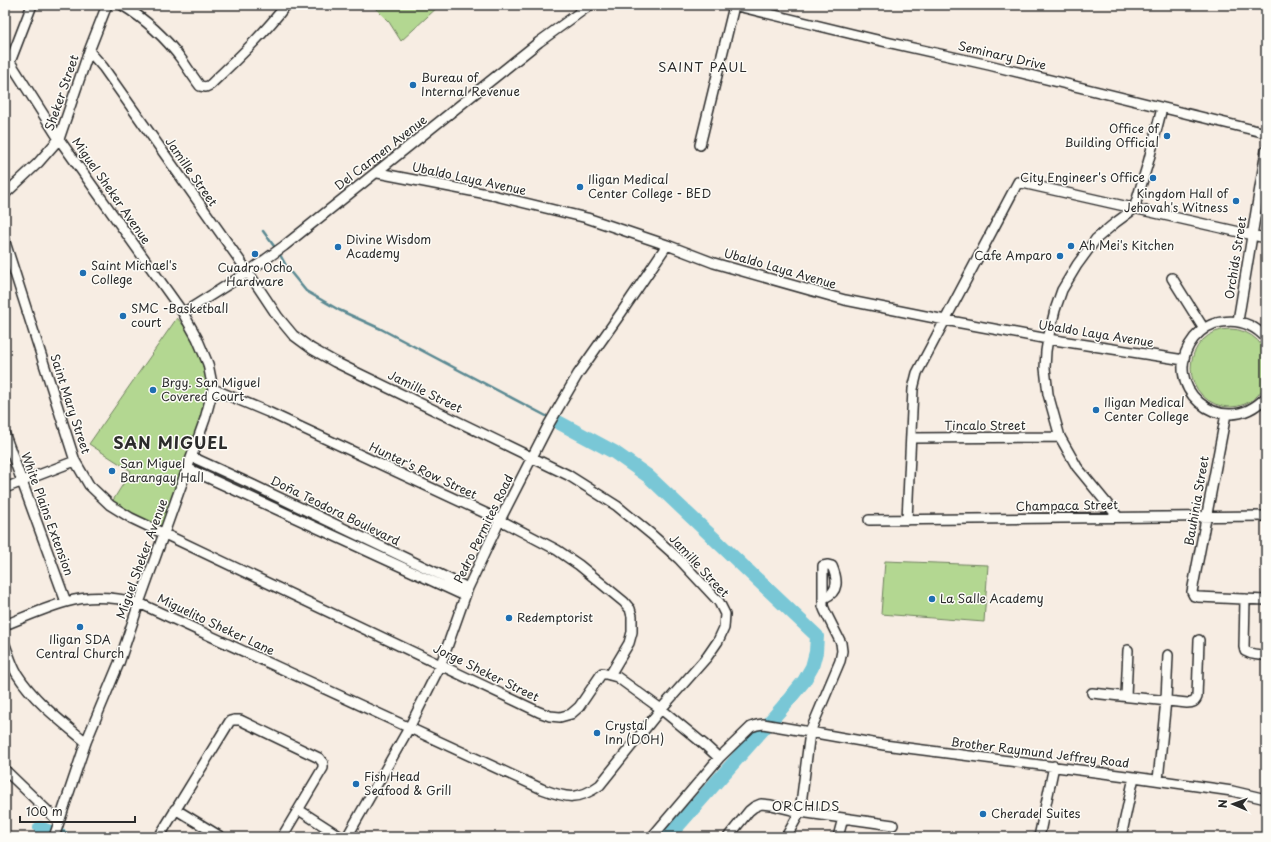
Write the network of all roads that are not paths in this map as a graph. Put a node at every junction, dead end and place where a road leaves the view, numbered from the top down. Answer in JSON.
{"nodes":[{"id":1,"x":32,"y":5,"type":"edge"},
{"id":2,"x":107,"y":5,"type":"edge"},
{"id":3,"x":122,"y":5,"type":"edge"},
{"id":4,"x":286,"y":5,"type":"edge"},
{"id":5,"x":590,"y":5,"type":"edge"},
{"id":6,"x":734,"y":5,"type":"edge"},
{"id":7,"x":89,"y":51,"type":"junction"},
{"id":8,"x":8,"y":59,"type":"edge"},
{"id":9,"x":1162,"y":108,"type":"junction"},
{"id":10,"x":1266,"y":133,"type":"edge"},
{"id":11,"x":59,"y":139,"type":"junction"},
{"id":12,"x":700,"y":145,"type":"dead end"},
{"id":13,"x":1266,"y":152,"type":"edge"},
{"id":14,"x":378,"y":172,"type":"junction"},
{"id":15,"x":5,"y":194,"type":"edge"},
{"id":16,"x":1134,"y":209,"type":"junction"},
{"id":17,"x":1251,"y":235,"type":"junction"},
{"id":18,"x":1266,"y":238,"type":"edge"},
{"id":19,"x":5,"y":242,"type":"edge"},
{"id":20,"x":667,"y":245,"type":"junction"},
{"id":21,"x":248,"y":272,"type":"junction"},
{"id":22,"x":1172,"y":278,"type":"dead end"},
{"id":23,"x":183,"y":313,"type":"junction"},
{"id":24,"x":945,"y":320,"type":"junction"},
{"id":25,"x":1238,"y":322,"type":"junction"},
{"id":26,"x":1204,"y":329,"type":"junction"},
{"id":27,"x":1266,"y":338,"type":"edge"},
{"id":28,"x":1048,"y":339,"type":"junction"},
{"id":29,"x":1184,"y":360,"type":"junction"},
{"id":30,"x":213,"y":389,"type":"junction"},
{"id":31,"x":1266,"y":397,"type":"edge"},
{"id":32,"x":1226,"y":414,"type":"junction"},
{"id":33,"x":5,"y":435,"type":"edge"},
{"id":34,"x":1060,"y":437,"type":"junction"},
{"id":35,"x":911,"y":438,"type":"junction"},
{"id":36,"x":192,"y":456,"type":"junction"},
{"id":37,"x":533,"y":457,"type":"junction"},
{"id":38,"x":75,"y":461,"type":"junction"},
{"id":39,"x":188,"y":468,"type":"junction"},
{"id":40,"x":22,"y":482,"type":"junction"},
{"id":41,"x":5,"y":488,"type":"edge"},
{"id":42,"x":1207,"y":516,"type":"junction"},
{"id":43,"x":1266,"y":516,"type":"edge"},
{"id":44,"x":1118,"y":517,"type":"junction"},
{"id":45,"x":500,"y":520,"type":"junction"},
{"id":46,"x":869,"y":520,"type":"dead end"},
{"id":47,"x":907,"y":520,"type":"junction"},
{"id":48,"x":164,"y":534,"type":"junction"},
{"id":49,"x":466,"y":592,"type":"junction"},
{"id":50,"x":824,"y":598,"type":"dead end"},
{"id":51,"x":1245,"y":599,"type":"junction"},
{"id":52,"x":1266,"y":600,"type":"edge"},
{"id":53,"x":66,"y":602,"type":"junction"},
{"id":54,"x":139,"y":603,"type":"junction"},
{"id":55,"x":5,"y":625,"type":"edge"},
{"id":56,"x":1199,"y":640,"type":"dead end"},
{"id":57,"x":5,"y":645,"type":"edge"},
{"id":58,"x":1128,"y":650,"type":"dead end"},
{"id":59,"x":1168,"y":655,"type":"dead end"},
{"id":60,"x":1266,"y":655,"type":"edge"},
{"id":61,"x":440,"y":664,"type":"junction"},
{"id":62,"x":610,"y":675,"type":"junction"},
{"id":63,"x":1092,"y":693,"type":"dead end"},
{"id":64,"x":1126,"y":696,"type":"junction"},
{"id":65,"x":1166,"y":700,"type":"junction"},
{"id":66,"x":660,"y":709,"type":"junction"},
{"id":67,"x":410,"y":728,"type":"junction"},
{"id":68,"x":810,"y":732,"type":"junction"},
{"id":69,"x":86,"y":742,"type":"junction"},
{"id":70,"x":719,"y":758,"type":"junction"},
{"id":71,"x":1054,"y":766,"type":"junction"},
{"id":72,"x":5,"y":770,"type":"edge"},
{"id":73,"x":1134,"y":776,"type":"junction"},
{"id":74,"x":1158,"y":780,"type":"junction"},
{"id":75,"x":1266,"y":799,"type":"edge"},
{"id":76,"x":175,"y":809,"type":"junction"},
{"id":77,"x":299,"y":810,"type":"junction"},
{"id":78,"x":800,"y":812,"type":"junction"},
{"id":79,"x":844,"y":818,"type":"junction"},
{"id":80,"x":59,"y":822,"type":"junction"},
{"id":81,"x":893,"y":825,"type":"dead end"},
{"id":82,"x":55,"y":834,"type":"edge"},
{"id":83,"x":159,"y":837,"type":"edge"},
{"id":84,"x":221,"y":837,"type":"edge"},
{"id":85,"x":282,"y":837,"type":"edge"},
{"id":86,"x":341,"y":837,"type":"edge"},
{"id":87,"x":347,"y":837,"type":"edge"},
{"id":88,"x":652,"y":837,"type":"edge"},
{"id":89,"x":728,"y":837,"type":"edge"},
{"id":90,"x":786,"y":837,"type":"edge"},
{"id":91,"x":838,"y":837,"type":"edge"},
{"id":92,"x":1039,"y":837,"type":"edge"},
{"id":93,"x":1121,"y":837,"type":"edge"}],
"edges":[{"from":1,"to":8,"type":"street"},
{"from":2,"to":7,"type":"street","name":"Sheker Street"},
{"from":3,"to":4,"type":"street"},
{"from":5,"to":14,"type":"street","name":"Del Carmen Avenue"},
{"from":6,"to":9,"type":"street","name":"Seminary Drive"},
{"from":6,"to":12,"type":"street"},
{"from":7,"to":11,"type":"street","name":"Sheker Street"},
{"from":7,"to":21,"type":"street","name":"Jamille Street"},
{"from":8,"to":11,"type":"street","name":"Miguel Sheker Avenue"},
{"from":9,"to":10,"type":"street","name":"Seminary Drive"},
{"from":9,"to":16,"type":"street"},
{"from":11,"to":15,"type":"street","name":"Sheker Street"},
{"from":11,"to":23,"type":"street","name":"Miguel Sheker Avenue"},
{"from":13,"to":17,"type":"street","name":"Orchids Street"},
{"from":14,"to":20,"type":"street","name":"Ubaldo Laya Avenue"},
{"from":14,"to":21,"type":"street","name":"Del Carmen Avenue"},
{"from":16,"to":17,"type":"street"},
{"from":16,"to":24,"type":"street"},
{"from":16,"to":28,"type":"street"},
{"from":17,"to":18,"type":"street"},
{"from":17,"to":25,"type":"street","name":"Orchids Street"},
{"from":19,"to":38,"type":"street","name":"Saint Mary Street"},
{"from":20,"to":24,"type":"street","name":"Ubaldo Laya Avenue"},
{"from":20,"to":37,"type":"street","name":"Pedro Permites Road"},
{"from":21,"to":23,"type":"street","name":"Del Carmen Avenue"},
{"from":21,"to":37,"type":"street","name":"Jamille Street"},
{"from":22,"to":26,"type":"street"},
{"from":23,"to":30,"type":"street","name":"Miguel Sheker Avenue"},
{"from":24,"to":28,"type":"street","name":"Ubaldo Laya Avenue"},
{"from":24,"to":35,"type":"street"},
{"from":25,"to":26,"type":"street"},
{"from":25,"to":27,"type":"street"},
{"from":26,"to":29,"type":"street"},
{"from":28,"to":29,"type":"street","name":"Ubaldo Laya Avenue"},
{"from":28,"to":34,"type":"street"},
{"from":29,"to":32,"type":"street"},
{"from":30,"to":36,"type":"street","name":"Miguel Sheker Avenue"},
{"from":30,"to":45,"type":"street","name":"Hunter's Row Street"},
{"from":31,"to":32,"type":"street"},
{"from":32,"to":42,"type":"street","name":"Bauhinia Street"},
{"from":33,"to":40,"type":"street","name":"White Plains Extension"},
{"from":34,"to":35,"type":"street","name":"Tincalo Street"},
{"from":34,"to":44,"type":"street"},
{"from":35,"to":47,"type":"street"},
{"from":36,"to":39,"type":"street","name":"Miguel Sheker Avenue"},
{"from":36,"to":49,"type":"street","name":"Doña Teodora Boulevard"},
{"from":37,"to":45,"type":"street","name":"Pedro Permites Road"},
{"from":37,"to":66,"type":"street","name":"Jamille Street"},
{"from":38,"to":40,"type":"street"},
{"from":38,"to":48,"type":"street","name":"Saint Mary Street"},
{"from":39,"to":48,"type":"street","name":"Miguel Sheker Avenue"},
{"from":39,"to":49,"type":"street","name":"Doña Teodora Boulevard"},
{"from":40,"to":41,"type":"street"},
{"from":40,"to":53,"type":"street","name":"White Plains Extension"},
{"from":42,"to":43,"type":"street","name":"Champaca Street"},
{"from":42,"to":44,"type":"street","name":"Champaca Street"},
{"from":42,"to":51,"type":"street","name":"Bauhinia Street"},
{"from":44,"to":47,"type":"street","name":"Champaca Street"},
{"from":45,"to":49,"type":"street","name":"Pedro Permites Road"},
{"from":45,"to":62,"type":"street","name":"Hunter's Row Street"},
{"from":46,"to":47,"type":"street","name":"Champaca Street"},
{"from":48,"to":54,"type":"street","name":"Miguel Sheker Avenue"},
{"from":48,"to":61,"type":"street","name":"Jorge Sheker Street"},
{"from":49,"to":61,"type":"street","name":"Pedro Permites Road"},
{"from":50,"to":68,"type":"street"},
{"from":51,"to":52,"type":"street"},
{"from":51,"to":60,"type":"street"},
{"from":53,"to":54,"type":"street","name":"Miguelito Sheker Lane"},
{"from":53,"to":55,"type":"street","name":"Miguelito Sheker Lane"},
{"from":54,"to":67,"type":"street","name":"Miguelito Sheker Lane"},
{"from":54,"to":69,"type":"street","name":"Miguel Sheker Avenue"},
{"from":56,"to":65,"type":"street"},
{"from":57,"to":69,"type":"street"},
{"from":58,"to":64,"type":"street"},
{"from":59,"to":65,"type":"street"},
{"from":61,"to":62,"type":"street","name":"Jorge Sheker Street"},
{"from":61,"to":67,"type":"street","name":"Pedro Permites Road"},
{"from":62,"to":66,"type":"street"},
{"from":63,"to":64,"type":"street"},
{"from":64,"to":65,"type":"street"},
{"from":65,"to":74,"type":"street"},
{"from":66,"to":67,"type":"street","name":"Jamille Street"},
{"from":66,"to":70,"type":"street"},
{"from":67,"to":87,"type":"street","name":"Pedro Permites Road"},
{"from":68,"to":70,"type":"street","name":"Brother Raymund Jeffrey Road"},
{"from":68,"to":71,"type":"street","name":"Brother Raymund Jeffrey Road"},
{"from":68,"to":78,"type":"street"},
{"from":69,"to":80,"type":"street","name":"Miguel Sheker Avenue"},
{"from":70,"to":88,"type":"street"},
{"from":71,"to":73,"type":"street","name":"Brother Raymund Jeffrey Road"},
{"from":71,"to":92,"type":"street"},
{"from":72,"to":80,"type":"street"},
{"from":73,"to":74,"type":"street","name":"Brother Raymund Jeffrey Road"},
{"from":73,"to":93,"type":"street"},
{"from":74,"to":75,"type":"street","name":"Brother Raymund Jeffrey Road"},
{"from":76,"to":77,"type":"street"},
{"from":76,"to":83,"type":"street"},
{"from":76,"to":84,"type":"street"},
{"from":77,"to":85,"type":"street"},
{"from":77,"to":86,"type":"street"},
{"from":78,"to":79,"type":"street"},
{"from":78,"to":89,"type":"street"},
{"from":78,"to":90,"type":"street"},
{"from":79,"to":81,"type":"street"},
{"from":79,"to":91,"type":"street"},
{"from":80,"to":82,"type":"street","name":"Miguel Sheker Avenue"}]}
